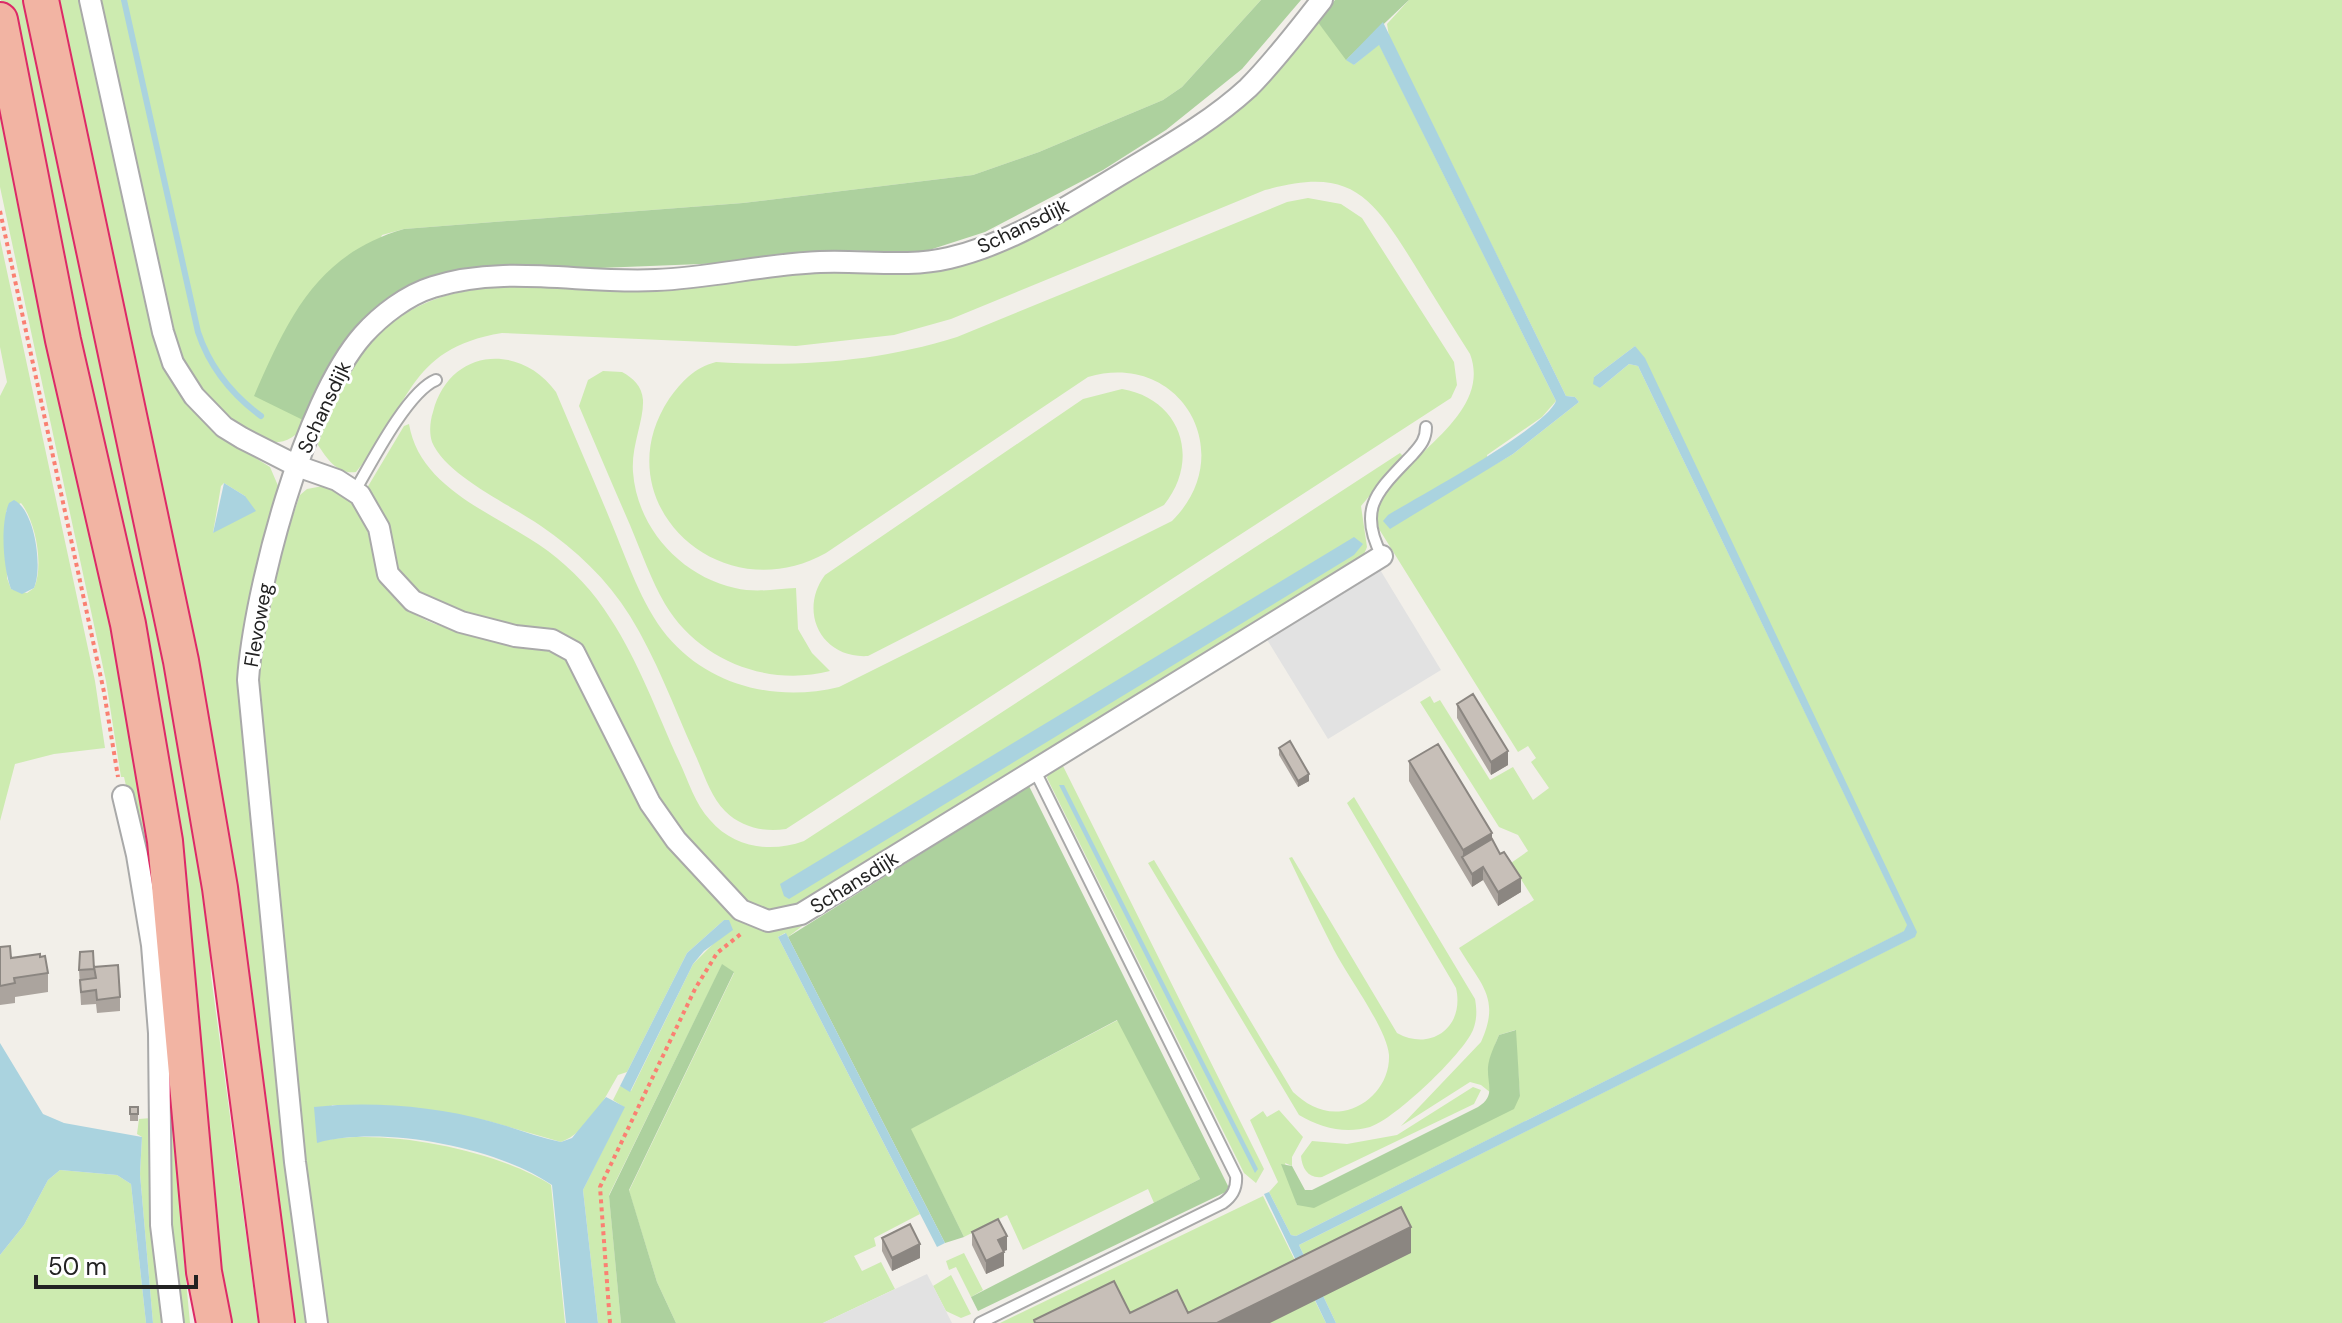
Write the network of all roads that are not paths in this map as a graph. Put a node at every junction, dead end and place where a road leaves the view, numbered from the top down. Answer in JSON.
{"nodes":[{"id":1,"x":41,"y":0,"type":"edge"},
{"id":2,"x":90,"y":0,"type":"edge"},
{"id":3,"x":1322,"y":0,"type":"edge"},
{"id":4,"x":0,"y":20,"type":"edge"},
{"id":5,"x":436,"y":380,"type":"dead end"},
{"id":6,"x":1426,"y":427,"type":"dead end"},
{"id":7,"x":297,"y":466,"type":"junction"},
{"id":8,"x":355,"y":491,"type":"junction"},
{"id":9,"x":1382,"y":556,"type":"joint"},
{"id":10,"x":1035,"y":771,"type":"junction"},
{"id":11,"x":123,"y":796,"type":"road end"},
{"id":12,"x":173,"y":1323,"type":"edge"},
{"id":13,"x":214,"y":1323,"type":"edge"},
{"id":14,"x":277,"y":1323,"type":"edge"},
{"id":15,"x":317,"y":1323,"type":"edge"},
{"id":16,"x":980,"y":1323,"type":"edge"}],
"edges":[{"from":1,"to":14,"type":"highway"},
{"from":2,"to":7,"type":"street"},
{"from":3,"to":7,"type":"street","name":"Schansdijk"},
{"from":4,"to":13,"type":"highway"},
{"from":5,"to":8,"type":"lane"},
{"from":6,"to":9,"type":"lane"},
{"from":7,"to":8,"type":"street","name":"Schansdijk"},
{"from":7,"to":15,"type":"street","name":"Flevoweg"},
{"from":8,"to":10,"type":"street","name":"Schansdijk"},
{"from":9,"to":10,"type":"street","name":"Schansdijk"},
{"from":10,"to":16,"type":"lane"},
{"from":11,"to":12,"type":"street"}]}
